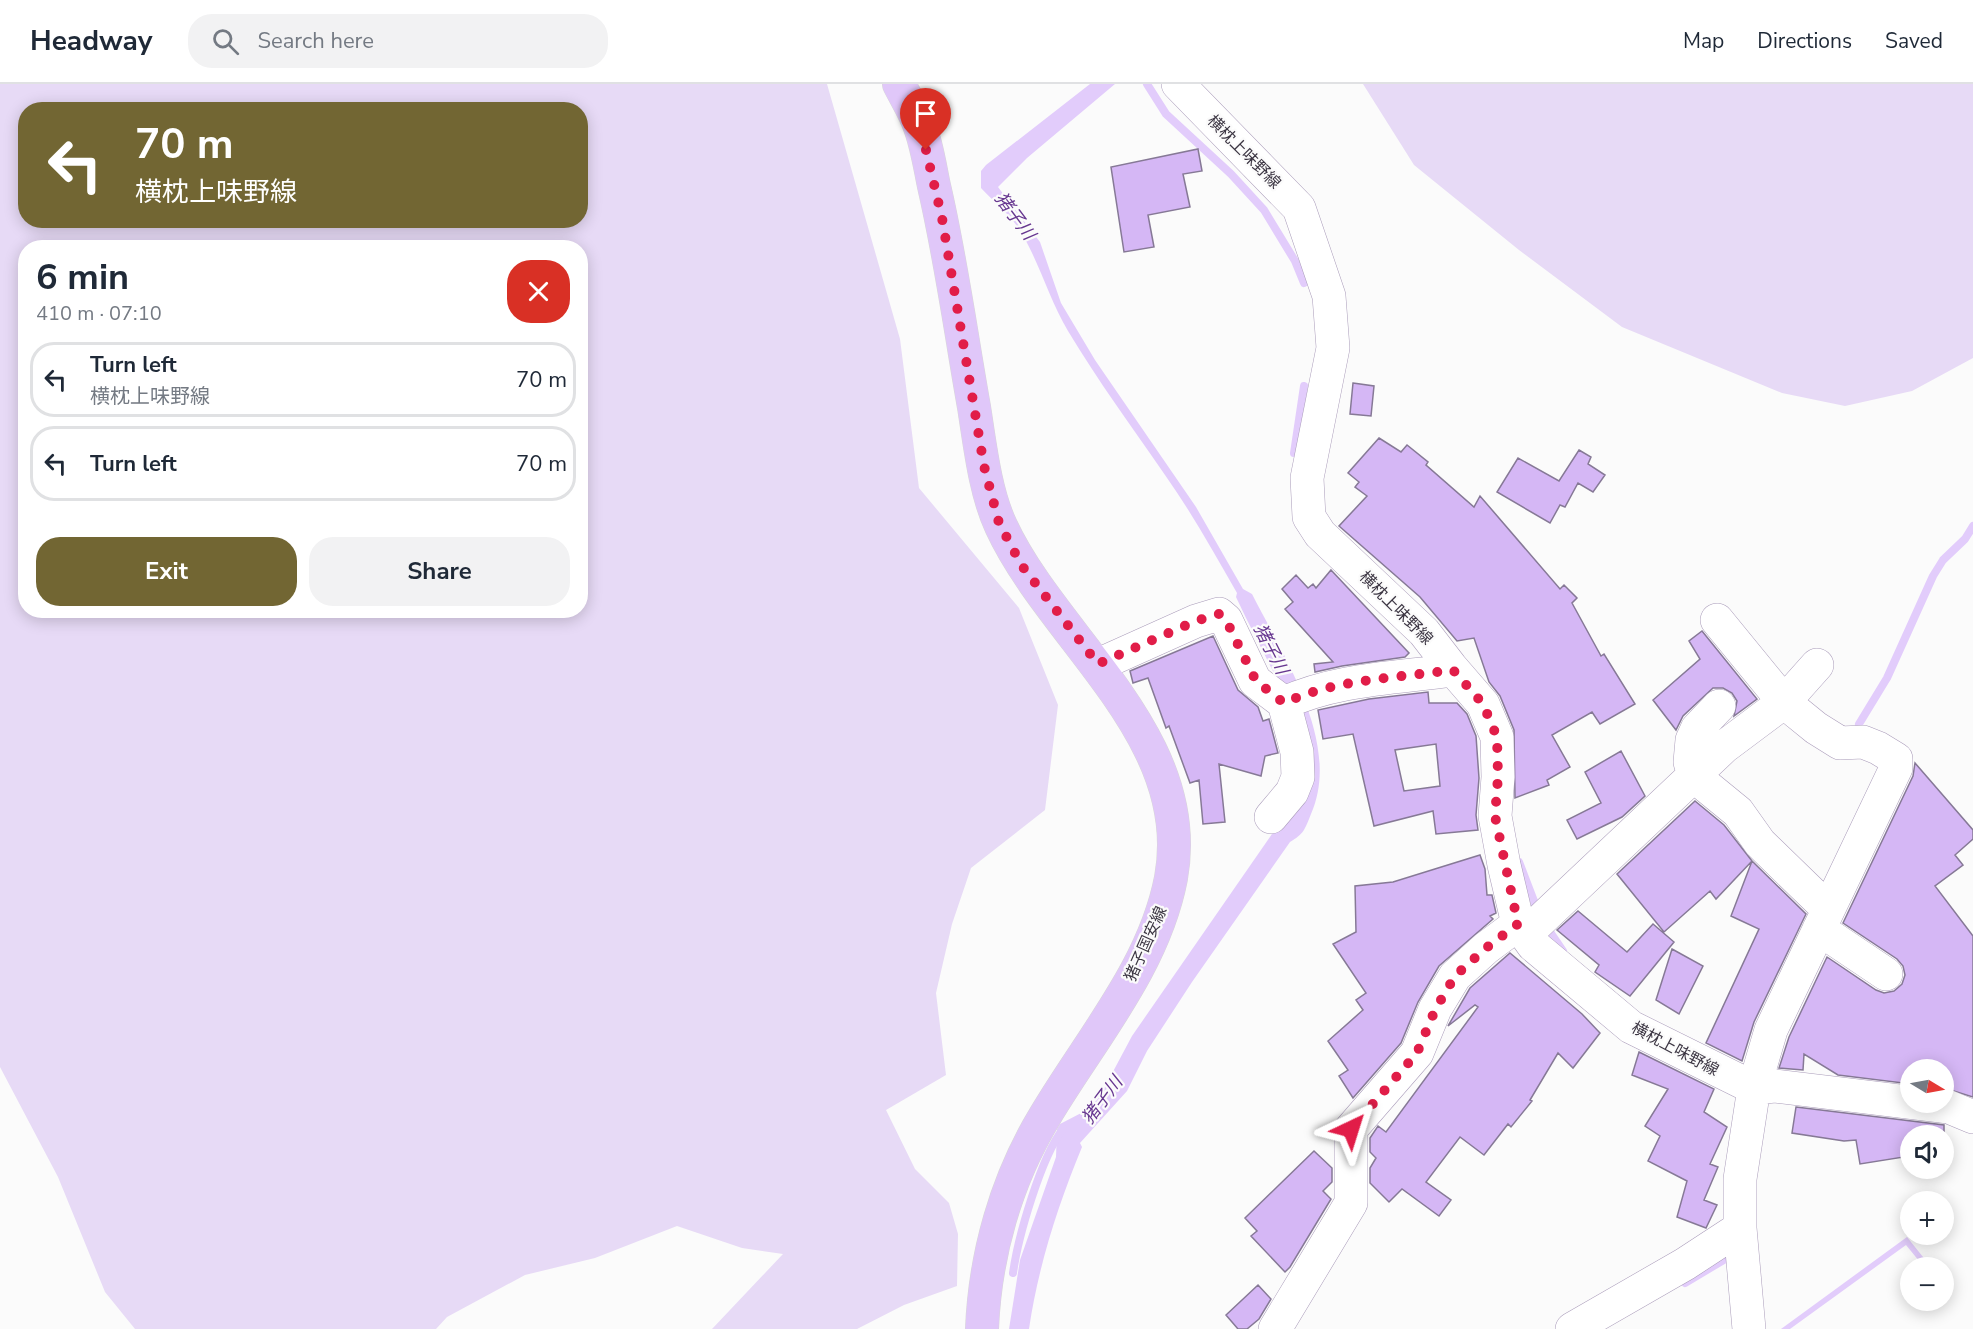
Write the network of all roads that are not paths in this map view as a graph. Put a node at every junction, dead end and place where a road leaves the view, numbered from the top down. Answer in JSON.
{"nodes":[{"id":1,"x":899,"y":84,"type":"edge"},
{"id":2,"x":1178,"y":84,"type":"edge"},
{"id":3,"x":1717,"y":620,"type":"dead end"},
{"id":4,"x":1098,"y":664,"type":"junction"},
{"id":5,"x":1817,"y":665,"type":"dead end"},
{"id":6,"x":1453,"y":670,"type":"junction"},
{"id":7,"x":1784,"y":702,"type":"junction"},
{"id":8,"x":1284,"y":703,"type":"junction"},
{"id":9,"x":1719,"y":706,"type":"dead end"},
{"id":10,"x":1694,"y":776,"type":"junction"},
{"id":11,"x":1270,"y":817,"type":"dead end"},
{"id":12,"x":1823,"y":919,"type":"junction"},
{"id":13,"x":1522,"y":929,"type":"junction"},
{"id":14,"x":1886,"y":975,"type":"dead end"},
{"id":15,"x":1754,"y":1088,"type":"junction"},
{"id":16,"x":1973,"y":1117,"type":"edge"},
{"id":17,"x":1740,"y":1228,"type":"junction"},
{"id":18,"x":982,"y":1329,"type":"edge"},
{"id":19,"x":1275,"y":1329,"type":"edge"},
{"id":20,"x":1572,"y":1329,"type":"edge"},
{"id":21,"x":1749,"y":1329,"type":"edge"}],
"edges":[{"from":1,"to":4,"type":"main road","name":"猪子国安線"},
{"from":2,"to":6,"type":"street","name":"横枕上味野線"},
{"from":3,"to":7,"type":"street"},
{"from":4,"to":8,"type":"street"},
{"from":4,"to":18,"type":"main road","name":"猪子国安線"},
{"from":5,"to":7,"type":"street"},
{"from":6,"to":8,"type":"street"},
{"from":6,"to":13,"type":"street","name":"横枕上味野線"},
{"from":7,"to":10,"type":"street"},
{"from":7,"to":12,"type":"street"},
{"from":8,"to":11,"type":"street"},
{"from":9,"to":10,"type":"street"},
{"from":10,"to":12,"type":"street"},
{"from":10,"to":13,"type":"street"},
{"from":12,"to":14,"type":"street"},
{"from":12,"to":15,"type":"street"},
{"from":13,"to":15,"type":"street","name":"横枕上味野線"},
{"from":13,"to":19,"type":"street"},
{"from":15,"to":16,"type":"street","name":"横枕上味野線"},
{"from":15,"to":17,"type":"street"},
{"from":17,"to":20,"type":"street"},
{"from":17,"to":21,"type":"street"}]}
